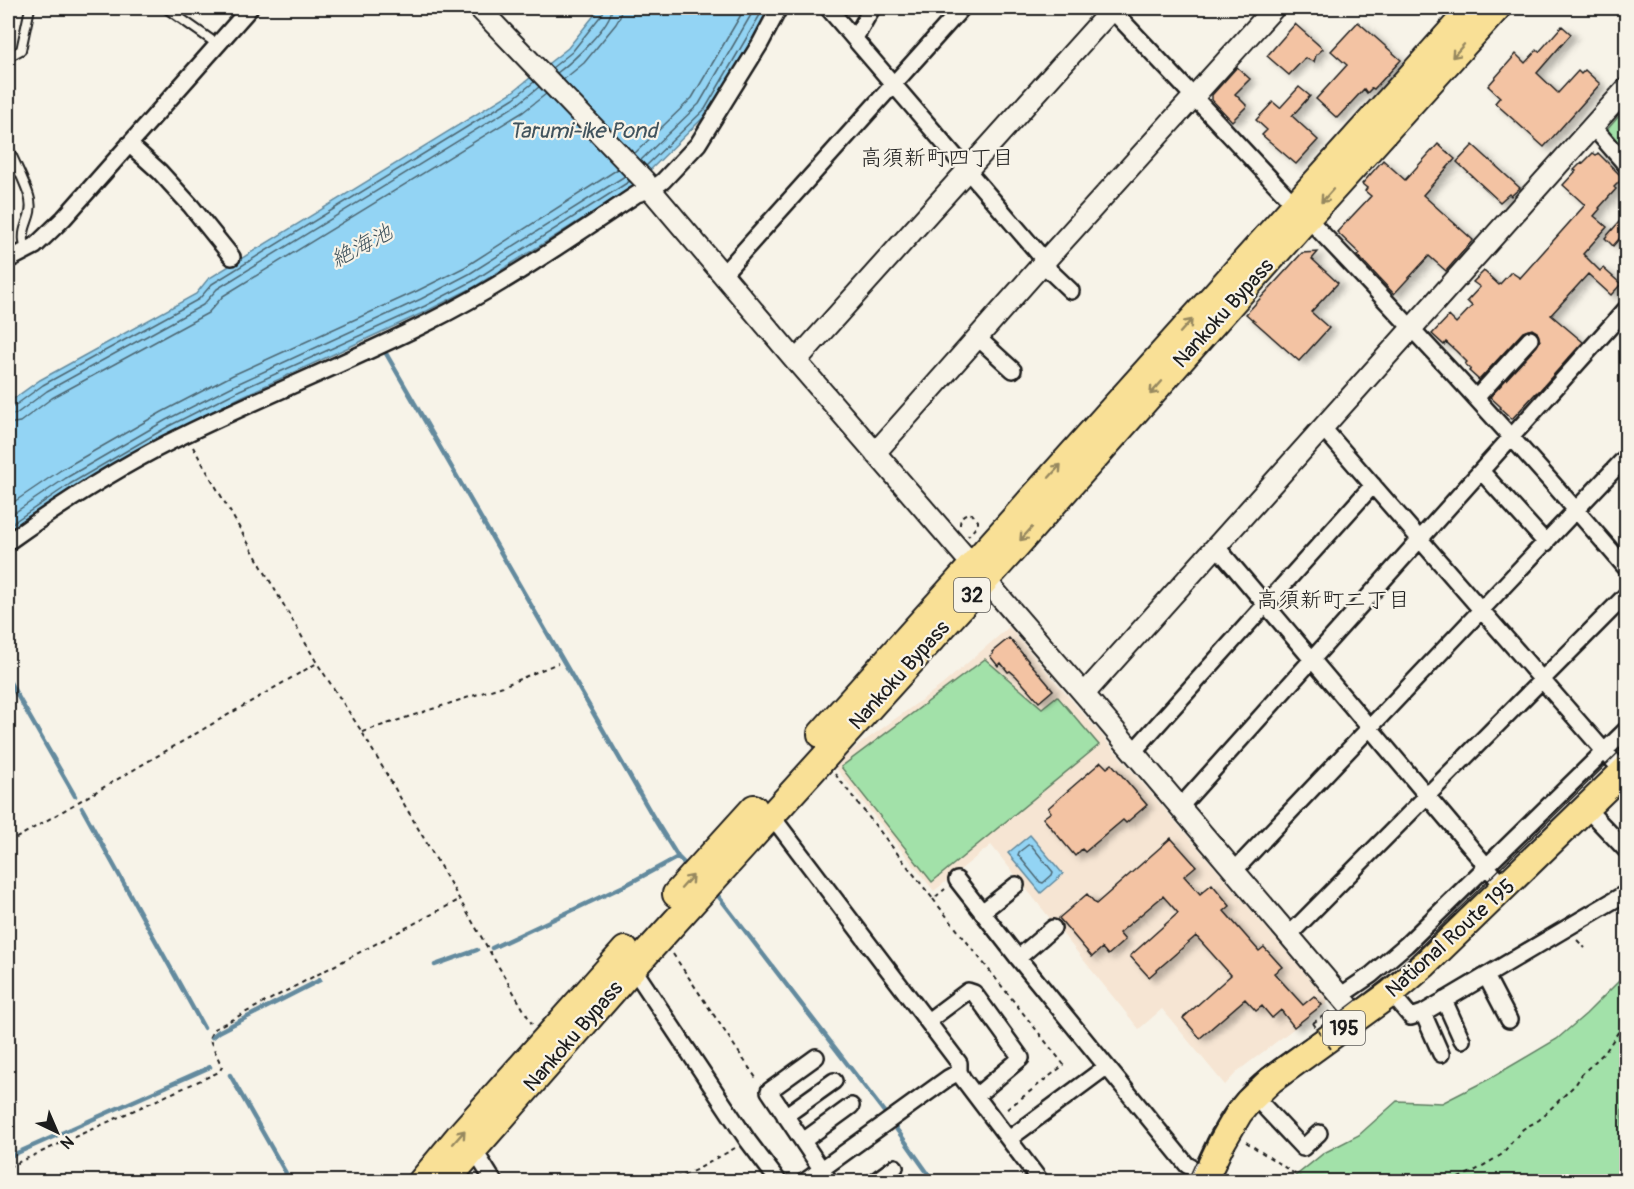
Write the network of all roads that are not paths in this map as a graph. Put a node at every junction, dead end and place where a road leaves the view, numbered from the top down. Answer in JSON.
{"nodes":[{"id":1,"x":30,"y":8,"type":"edge"},
{"id":2,"x":166,"y":8,"type":"edge"},
{"id":3,"x":250,"y":8,"type":"edge"},
{"id":4,"x":479,"y":8,"type":"edge"},
{"id":5,"x":779,"y":8,"type":"edge"},
{"id":6,"x":828,"y":8,"type":"edge"},
{"id":7,"x":872,"y":8,"type":"edge"},
{"id":8,"x":963,"y":8,"type":"edge"},
{"id":9,"x":1112,"y":8,"type":"edge"},
{"id":10,"x":1274,"y":8,"type":"edge"},
{"id":11,"x":1472,"y":8,"type":"edge"},
{"id":12,"x":1497,"y":8,"type":"edge"},
{"id":13,"x":855,"y":38,"type":"junction"},
{"id":14,"x":217,"y":44,"type":"junction"},
{"id":15,"x":8,"y":57,"type":"edge"},
{"id":16,"x":894,"y":84,"type":"junction"},
{"id":17,"x":1626,"y":89,"type":"edge"},
{"id":18,"x":1194,"y":96,"type":"junction"},
{"id":19,"x":1593,"y":127,"type":"junction"},
{"id":20,"x":129,"y":144,"type":"junction"},
{"id":21,"x":8,"y":147,"type":"edge"},
{"id":22,"x":1626,"y":165,"type":"edge"},
{"id":23,"x":967,"y":170,"type":"junction"},
{"id":24,"x":648,"y":186,"type":"junction"},
{"id":25,"x":1301,"y":211,"type":"junction"},
{"id":26,"x":26,"y":250,"type":"junction"},
{"id":27,"x":232,"y":257,"type":"dead end"},
{"id":28,"x":8,"y":260,"type":"edge"},
{"id":29,"x":1045,"y":261,"type":"junction"},
{"id":30,"x":723,"y":274,"type":"junction"},
{"id":31,"x":1071,"y":291,"type":"dead end"},
{"id":32,"x":1626,"y":309,"type":"edge"},
{"id":33,"x":1412,"y":328,"type":"junction"},
{"id":34,"x":977,"y":337,"type":"junction"},
{"id":35,"x":1530,"y":339,"type":"dead end"},
{"id":36,"x":796,"y":361,"type":"junction"},
{"id":37,"x":1012,"y":370,"type":"dead end"},
{"id":38,"x":1476,"y":398,"type":"junction"},
{"id":39,"x":1323,"y":428,"type":"junction"},
{"id":40,"x":1512,"y":437,"type":"junction"},
{"id":41,"x":875,"y":453,"type":"junction"},
{"id":42,"x":1626,"y":458,"type":"edge"},
{"id":43,"x":1481,"y":471,"type":"junction"},
{"id":44,"x":1373,"y":485,"type":"junction"},
{"id":45,"x":1577,"y":510,"type":"junction"},
{"id":46,"x":1420,"y":539,"type":"junction"},
{"id":47,"x":8,"y":542,"type":"edge"},
{"id":48,"x":1546,"y":543,"type":"junction"},
{"id":49,"x":1217,"y":547,"type":"junction"},
{"id":50,"x":1626,"y":568,"type":"edge"},
{"id":51,"x":978,"y":572,"type":"junction"},
{"id":52,"x":1626,"y":595,"type":"edge"},
{"id":53,"x":1265,"y":605,"type":"junction"},
{"id":54,"x":1482,"y":610,"type":"junction"},
{"id":55,"x":1311,"y":660,"type":"junction"},
{"id":56,"x":1543,"y":679,"type":"junction"},
{"id":57,"x":1084,"y":694,"type":"junction"},
{"id":58,"x":1369,"y":728,"type":"junction"},
{"id":59,"x":1626,"y":730,"type":"edge"},
{"id":60,"x":1604,"y":751,"type":"junction"},
{"id":61,"x":1133,"y":752,"type":"junction"},
{"id":62,"x":1626,"y":771,"type":"edge"},
{"id":63,"x":1426,"y":796,"type":"junction"},
{"id":64,"x":1180,"y":807,"type":"junction"},
{"id":65,"x":1586,"y":808,"type":"junction"},
{"id":66,"x":771,"y":815,"type":"junction"},
{"id":67,"x":1626,"y":850,"type":"edge"},
{"id":68,"x":1485,"y":867,"type":"junction"},
{"id":69,"x":1234,"y":871,"type":"junction"},
{"id":70,"x":957,"y":880,"type":"road end"},
{"id":71,"x":1016,"y":885,"type":"dead end"},
{"id":72,"x":1505,"y":888,"type":"junction"},
{"id":73,"x":1626,"y":893,"type":"edge"},
{"id":74,"x":982,"y":912,"type":"junction"},
{"id":75,"x":1053,"y":928,"type":"dead end"},
{"id":76,"x":1289,"y":935,"type":"junction"},
{"id":77,"x":1018,"y":958,"type":"junction"},
{"id":78,"x":633,"y":968,"type":"junction"},
{"id":79,"x":1486,"y":976,"type":"junction"},
{"id":80,"x":1391,"y":993,"type":"junction"},
{"id":81,"x":1444,"y":1000,"type":"junction"},
{"id":82,"x":1335,"y":1003,"type":"junction"},
{"id":83,"x":1423,"y":1013,"type":"junction"},
{"id":84,"x":1359,"y":1017,"type":"junction"},
{"id":85,"x":1509,"y":1020,"type":"dead end"},
{"id":86,"x":928,"y":1021,"type":"junction"},
{"id":87,"x":1462,"y":1040,"type":"dead end"},
{"id":88,"x":1440,"y":1054,"type":"dead end"},
{"id":89,"x":816,"y":1057,"type":"dead end"},
{"id":90,"x":1107,"y":1067,"type":"junction"},
{"id":91,"x":959,"y":1072,"type":"junction"},
{"id":92,"x":834,"y":1081,"type":"dead end"},
{"id":93,"x":976,"y":1096,"type":"junction"},
{"id":94,"x":1254,"y":1096,"type":"junction"},
{"id":95,"x":851,"y":1106,"type":"dead end"},
{"id":96,"x":785,"y":1116,"type":"junction"},
{"id":97,"x":1319,"y":1133,"type":"dead end"},
{"id":98,"x":1009,"y":1139,"type":"junction"},
{"id":99,"x":803,"y":1141,"type":"junction"},
{"id":100,"x":473,"y":1148,"type":"junction"},
{"id":101,"x":895,"y":1167,"type":"dead end"},
{"id":102,"x":826,"y":1175,"type":"edge"},
{"id":103,"x":1204,"y":1178,"type":"edge"},
{"id":104,"x":421,"y":1182,"type":"edge"},
{"id":105,"x":445,"y":1182,"type":"edge"},
{"id":106,"x":494,"y":1182,"type":"edge"},
{"id":107,"x":779,"y":1182,"type":"edge"},
{"id":108,"x":804,"y":1182,"type":"edge"},
{"id":109,"x":874,"y":1182,"type":"edge"},
{"id":110,"x":1041,"y":1182,"type":"edge"}],
"edges":[{"from":1,"to":15,"type":"lane"},
{"from":2,"to":14,"type":"lane"},
{"from":3,"to":14,"type":"street"},
{"from":4,"to":24,"type":"street"},
{"from":5,"to":24,"type":"street"},
{"from":6,"to":13,"type":"street"},
{"from":7,"to":13,"type":"street"},
{"from":8,"to":16,"type":"street"},
{"from":9,"to":18,"type":"street"},
{"from":9,"to":23,"type":"street"},
{"from":10,"to":18,"type":"street"},
{"from":11,"to":25,"type":"highway","name":"Nankoku Bypass","number":"32"},
{"from":12,"to":25,"type":"highway","name":"Nankoku Bypass","number":"32","one_way":true},
{"from":13,"to":16,"type":"street"},
{"from":14,"to":20,"type":"street"},
{"from":16,"to":23,"type":"street"},
{"from":16,"to":30,"type":"street"},
{"from":17,"to":19,"type":"street"},
{"from":18,"to":25,"type":"street"},
{"from":18,"to":29,"type":"street"},
{"from":19,"to":22,"type":"street"},
{"from":19,"to":33,"type":"street"},
{"from":20,"to":26,"type":"street"},
{"from":20,"to":27,"type":"street"},
{"from":21,"to":26,"type":"lane"},
{"from":23,"to":29,"type":"street"},
{"from":23,"to":36,"type":"street"},
{"from":24,"to":30,"type":"street"},
{"from":24,"to":47,"type":"street"},
{"from":25,"to":33,"type":"street"},
{"from":25,"to":51,"type":"highway","name":"Nankoku Bypass","number":"32"},
{"from":26,"to":28,"type":"street"},
{"from":29,"to":31,"type":"street"},
{"from":29,"to":34,"type":"street"},
{"from":30,"to":36,"type":"street"},
{"from":32,"to":40,"type":"street"},
{"from":33,"to":38,"type":"street"},
{"from":33,"to":39,"type":"street"},
{"from":34,"to":37,"type":"street"},
{"from":34,"to":41,"type":"street"},
{"from":35,"to":38,"type":"street"},
{"from":36,"to":41,"type":"street"},
{"from":38,"to":40,"type":"street"},
{"from":39,"to":44,"type":"street"},
{"from":39,"to":49,"type":"street"},
{"from":40,"to":43,"type":"street"},
{"from":40,"to":45,"type":"street"},
{"from":41,"to":51,"type":"street"},
{"from":42,"to":45,"type":"street"},
{"from":43,"to":46,"type":"street"},
{"from":43,"to":48,"type":"street"},
{"from":44,"to":46,"type":"street"},
{"from":44,"to":53,"type":"street"},
{"from":45,"to":48,"type":"street"},
{"from":45,"to":50,"type":"street"},
{"from":46,"to":54,"type":"street"},
{"from":46,"to":55,"type":"street"},
{"from":48,"to":54,"type":"street"},
{"from":49,"to":53,"type":"street"},
{"from":49,"to":57,"type":"street"},
{"from":51,"to":57,"type":"street"},
{"from":51,"to":66,"type":"highway","name":"Nankoku Bypass","number":"32"},
{"from":104,"to":51,"type":"highway","name":"Nankoku Bypass","number":"32","one_way":true},
{"from":52,"to":56,"type":"street"},
{"from":53,"to":55,"type":"street"},
{"from":53,"to":61,"type":"street"},
{"from":54,"to":56,"type":"street"},
{"from":54,"to":58,"type":"street"},
{"from":55,"to":58,"type":"street"},
{"from":55,"to":64,"type":"street"},
{"from":56,"to":60,"type":"street"},
{"from":56,"to":63,"type":"street"},
{"from":57,"to":61,"type":"street"},
{"from":58,"to":63,"type":"street"},
{"from":58,"to":69,"type":"street"},
{"from":59,"to":60,"type":"street"},
{"from":60,"to":62,"type":"street"},
{"from":60,"to":68,"type":"street"},
{"from":61,"to":64,"type":"street"},
{"from":62,"to":65,"type":"highway","name":"National Route 195","number":"195"},
{"from":63,"to":68,"type":"street"},
{"from":63,"to":76,"type":"street"},
{"from":64,"to":69,"type":"street"},
{"from":65,"to":67,"type":"street"},
{"from":65,"to":72,"type":"highway","name":"National Route 195","number":"195"},
{"from":66,"to":78,"type":"highway","name":"Nankoku Bypass","number":"32"},
{"from":66,"to":86,"type":"street"},
{"from":68,"to":72,"type":"street"},
{"from":68,"to":82,"type":"street"},
{"from":69,"to":76,"type":"street"},
{"from":70,"to":74,"type":"street"},
{"from":71,"to":74,"type":"street"},
{"from":72,"to":80,"type":"highway","name":"National Route 195","number":"195"},
{"from":73,"to":79,"type":"street"},
{"from":74,"to":77,"type":"street"},
{"from":75,"to":77,"type":"street"},
{"from":76,"to":82,"type":"street"},
{"from":77,"to":90,"type":"street"},
{"from":78,"to":100,"type":"highway","name":"Nankoku Bypass","number":"32"},
{"from":78,"to":107,"type":"street"},
{"from":79,"to":81,"type":"street"},
{"from":79,"to":85,"type":"street"},
{"from":80,"to":83,"type":"street"},
{"from":80,"to":84,"type":"highway","name":"National Route 195","number":"195"},
{"from":81,"to":83,"type":"street"},
{"from":81,"to":87,"type":"street"},
{"from":82,"to":84,"type":"street"},
{"from":83,"to":88,"type":"street"},
{"from":84,"to":94,"type":"highway","name":"National Route 195","number":"195"},
{"from":86,"to":91,"type":"street"},
{"from":86,"to":93,"type":"street"},
{"from":89,"to":96,"type":"street"},
{"from":90,"to":98,"type":"street"},
{"from":90,"to":103,"type":"street"},
{"from":91,"to":93,"type":"street"},
{"from":91,"to":102,"type":"street"},
{"from":92,"to":96,"type":"street"},
{"from":93,"to":98,"type":"street"},
{"from":94,"to":97,"type":"street"},
{"from":94,"to":103,"type":"highway","name":"National Route 195","number":"195"},
{"from":95,"to":99,"type":"street"},
{"from":96,"to":99,"type":"street"},
{"from":98,"to":110,"type":"street"},
{"from":99,"to":102,"type":"street"},
{"from":100,"to":105,"type":"highway","name":"Nankoku Bypass","number":"32"},
{"from":100,"to":106,"type":"street"},
{"from":101,"to":109,"type":"street"},
{"from":102,"to":108,"type":"street"}]}
